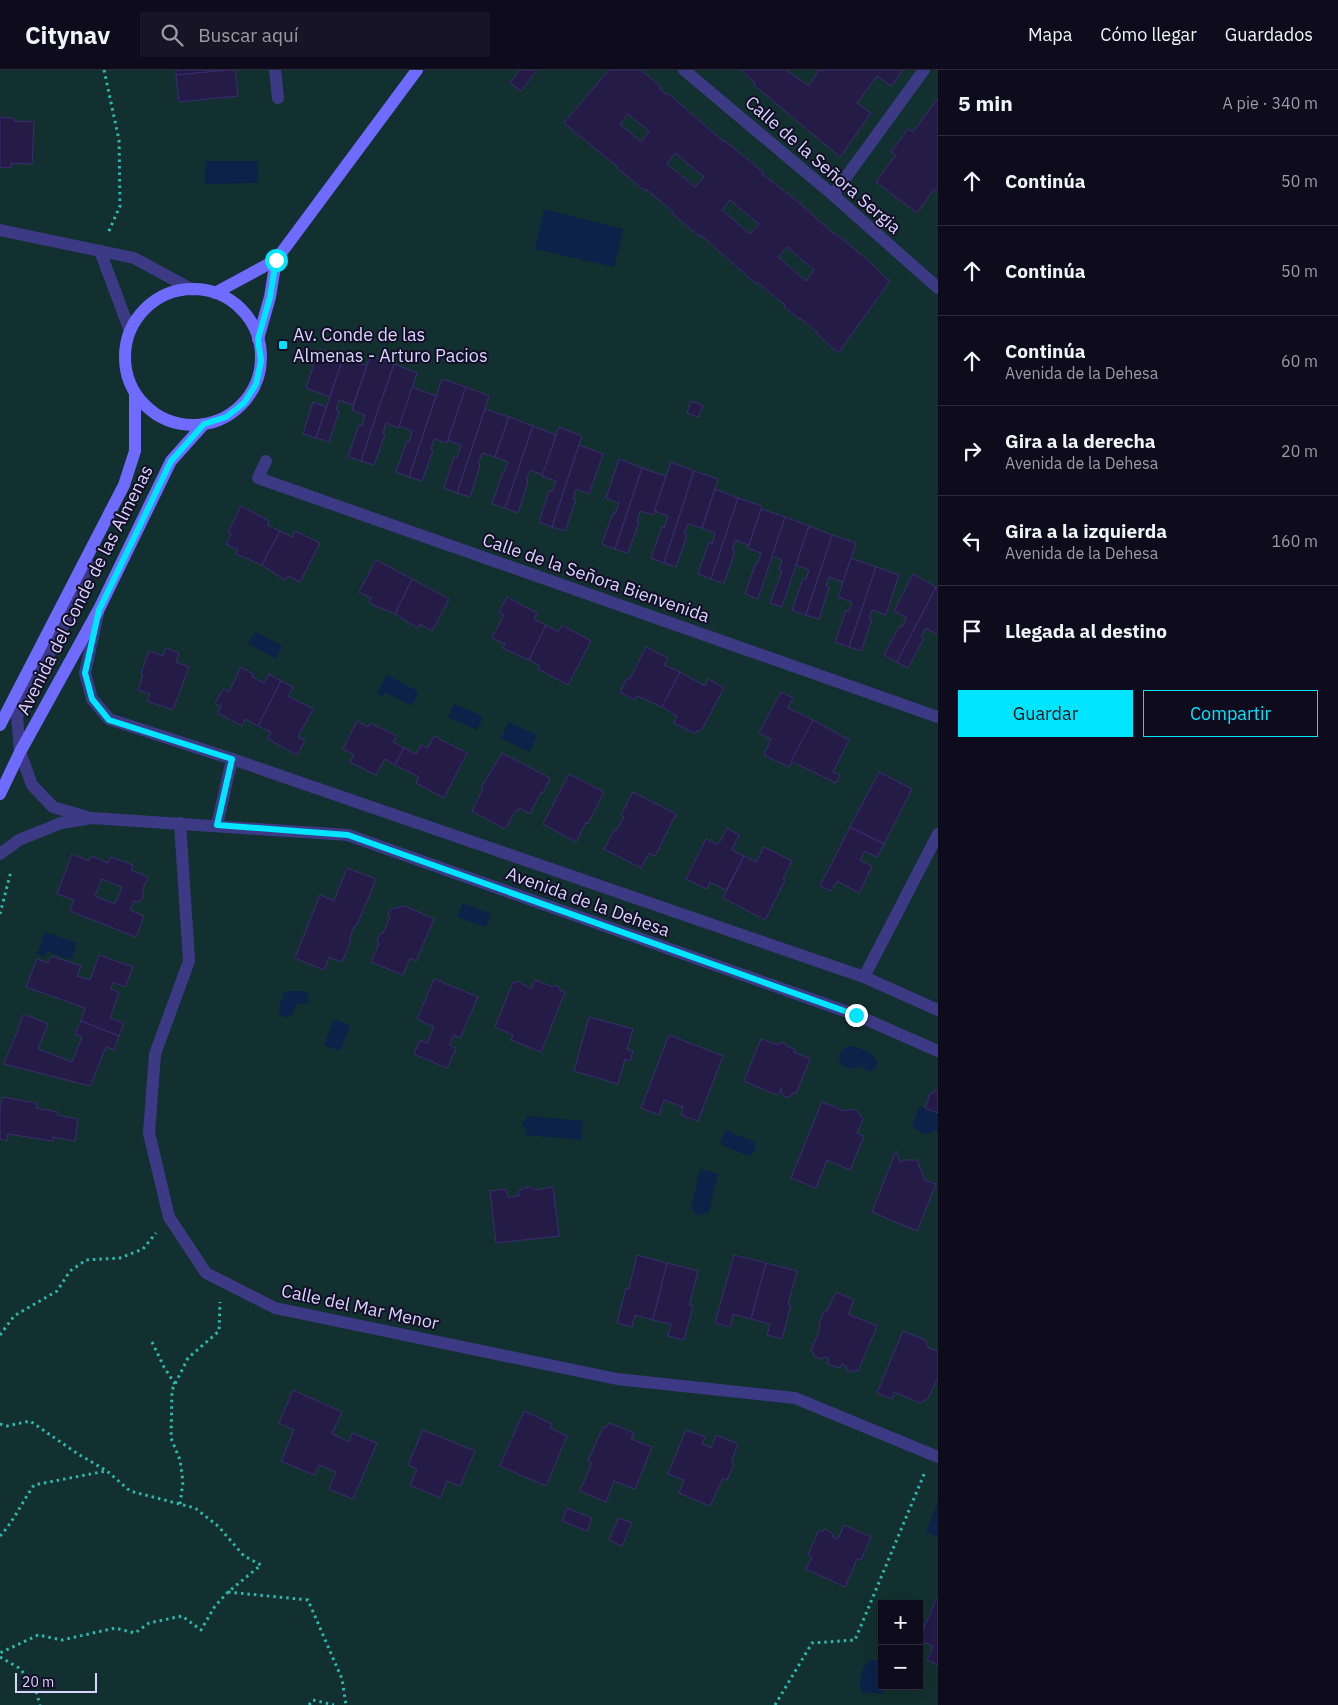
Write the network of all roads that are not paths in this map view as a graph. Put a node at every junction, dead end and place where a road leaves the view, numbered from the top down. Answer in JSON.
{"nodes":[{"id":1,"x":275,"y":70,"type":"edge"},
{"id":2,"x":417,"y":70,"type":"edge"},
{"id":3,"x":684,"y":70,"type":"edge"},
{"id":4,"x":924,"y":70,"type":"edge"},
{"id":5,"x":278,"y":98,"type":"dead end"},
{"id":6,"x":833,"y":195,"type":"junction"},
{"id":7,"x":0,"y":230,"type":"edge"},
{"id":8,"x":100,"y":251,"type":"junction"},
{"id":9,"x":276,"y":260,"type":"junction"},
{"id":10,"x":938,"y":288,"type":"edge"},
{"id":11,"x":193,"y":290,"type":"junction"},
{"id":12,"x":215,"y":293,"type":"junction"},
{"id":13,"x":130,"y":331,"type":"junction"},
{"id":14,"x":258,"y":339,"type":"junction"},
{"id":15,"x":135,"y":394,"type":"junction"},
{"id":16,"x":204,"y":424,"type":"junction"},
{"id":17,"x":266,"y":461,"type":"dead end"},
{"id":18,"x":102,"y":530,"type":"junction"},
{"id":19,"x":99,"y":610,"type":"junction"},
{"id":20,"x":938,"y":717,"type":"edge"},
{"id":21,"x":0,"y":725,"type":"edge"},
{"id":22,"x":20,"y":752,"type":"junction"},
{"id":23,"x":232,"y":759,"type":"junction"},
{"id":24,"x":0,"y":794,"type":"edge"},
{"id":25,"x":92,"y":818,"type":"junction"},
{"id":26,"x":180,"y":823,"type":"junction"},
{"id":27,"x":217,"y":825,"type":"junction"},
{"id":28,"x":938,"y":834,"type":"edge"},
{"id":29,"x":0,"y":854,"type":"edge"},
{"id":30,"x":864,"y":977,"type":"junction"},
{"id":31,"x":938,"y":1010,"type":"edge"},
{"id":32,"x":938,"y":1051,"type":"edge"},
{"id":33,"x":935,"y":1456,"type":"edge"}],
"edges":[{"from":1,"to":5,"type":"street"},
{"from":2,"to":9,"type":"main road"},
{"from":3,"to":6,"type":"street","name":"Calle de la Señora Sergia"},
{"from":4,"to":6,"type":"street"},
{"from":6,"to":10,"type":"street","name":"Calle de la Señora Sergia"},
{"from":7,"to":8,"type":"street"},
{"from":8,"to":11,"type":"street"},
{"from":8,"to":13,"type":"street"},
{"from":9,"to":12,"type":"main road"},
{"from":9,"to":14,"type":"main road"},
{"from":11,"to":12,"type":"main road"},
{"from":11,"to":13,"type":"main road"},
{"from":12,"to":14,"type":"main road"},
{"from":13,"to":15,"type":"main road"},
{"from":14,"to":16,"type":"main road"},
{"from":15,"to":16,"type":"main road"},
{"from":15,"to":18,"type":"main road"},
{"from":16,"to":19,"type":"main road","name":"Avenida del Conde de las Almenas"},
{"from":17,"to":20,"type":"street","name":"Calle de la Señora Bienvenida"},
{"from":18,"to":21,"type":"main road","name":"Avenida del Conde de las Almenas"},
{"from":18,"to":22,"type":"street","name":"Avenida del Conde de las Almenas"},
{"from":19,"to":22,"type":"main road","name":"Avenida del Conde de las Almenas"},
{"from":19,"to":23,"type":"street","name":"Avenida de la Dehesa"},
{"from":22,"to":24,"type":"main road","name":"Avenida del Conde de las Almenas"},
{"from":22,"to":25,"type":"street","name":"Avenida de la Dehesa"},
{"from":23,"to":27,"type":"street"},
{"from":23,"to":30,"type":"street","name":"Avenida de la Dehesa"},
{"from":25,"to":26,"type":"street","name":"Avenida de la Dehesa"},
{"from":25,"to":29,"type":"street","name":"Avenida de la Dehesa"},
{"from":26,"to":27,"type":"street","name":"Avenida de la Dehesa"},
{"from":26,"to":33,"type":"street","name":"Calle del Mar Menor"},
{"from":27,"to":32,"type":"street","name":"Avenida de la Dehesa"},
{"from":28,"to":30,"type":"street"},
{"from":30,"to":31,"type":"street","name":"Avenida de la Dehesa"}]}
